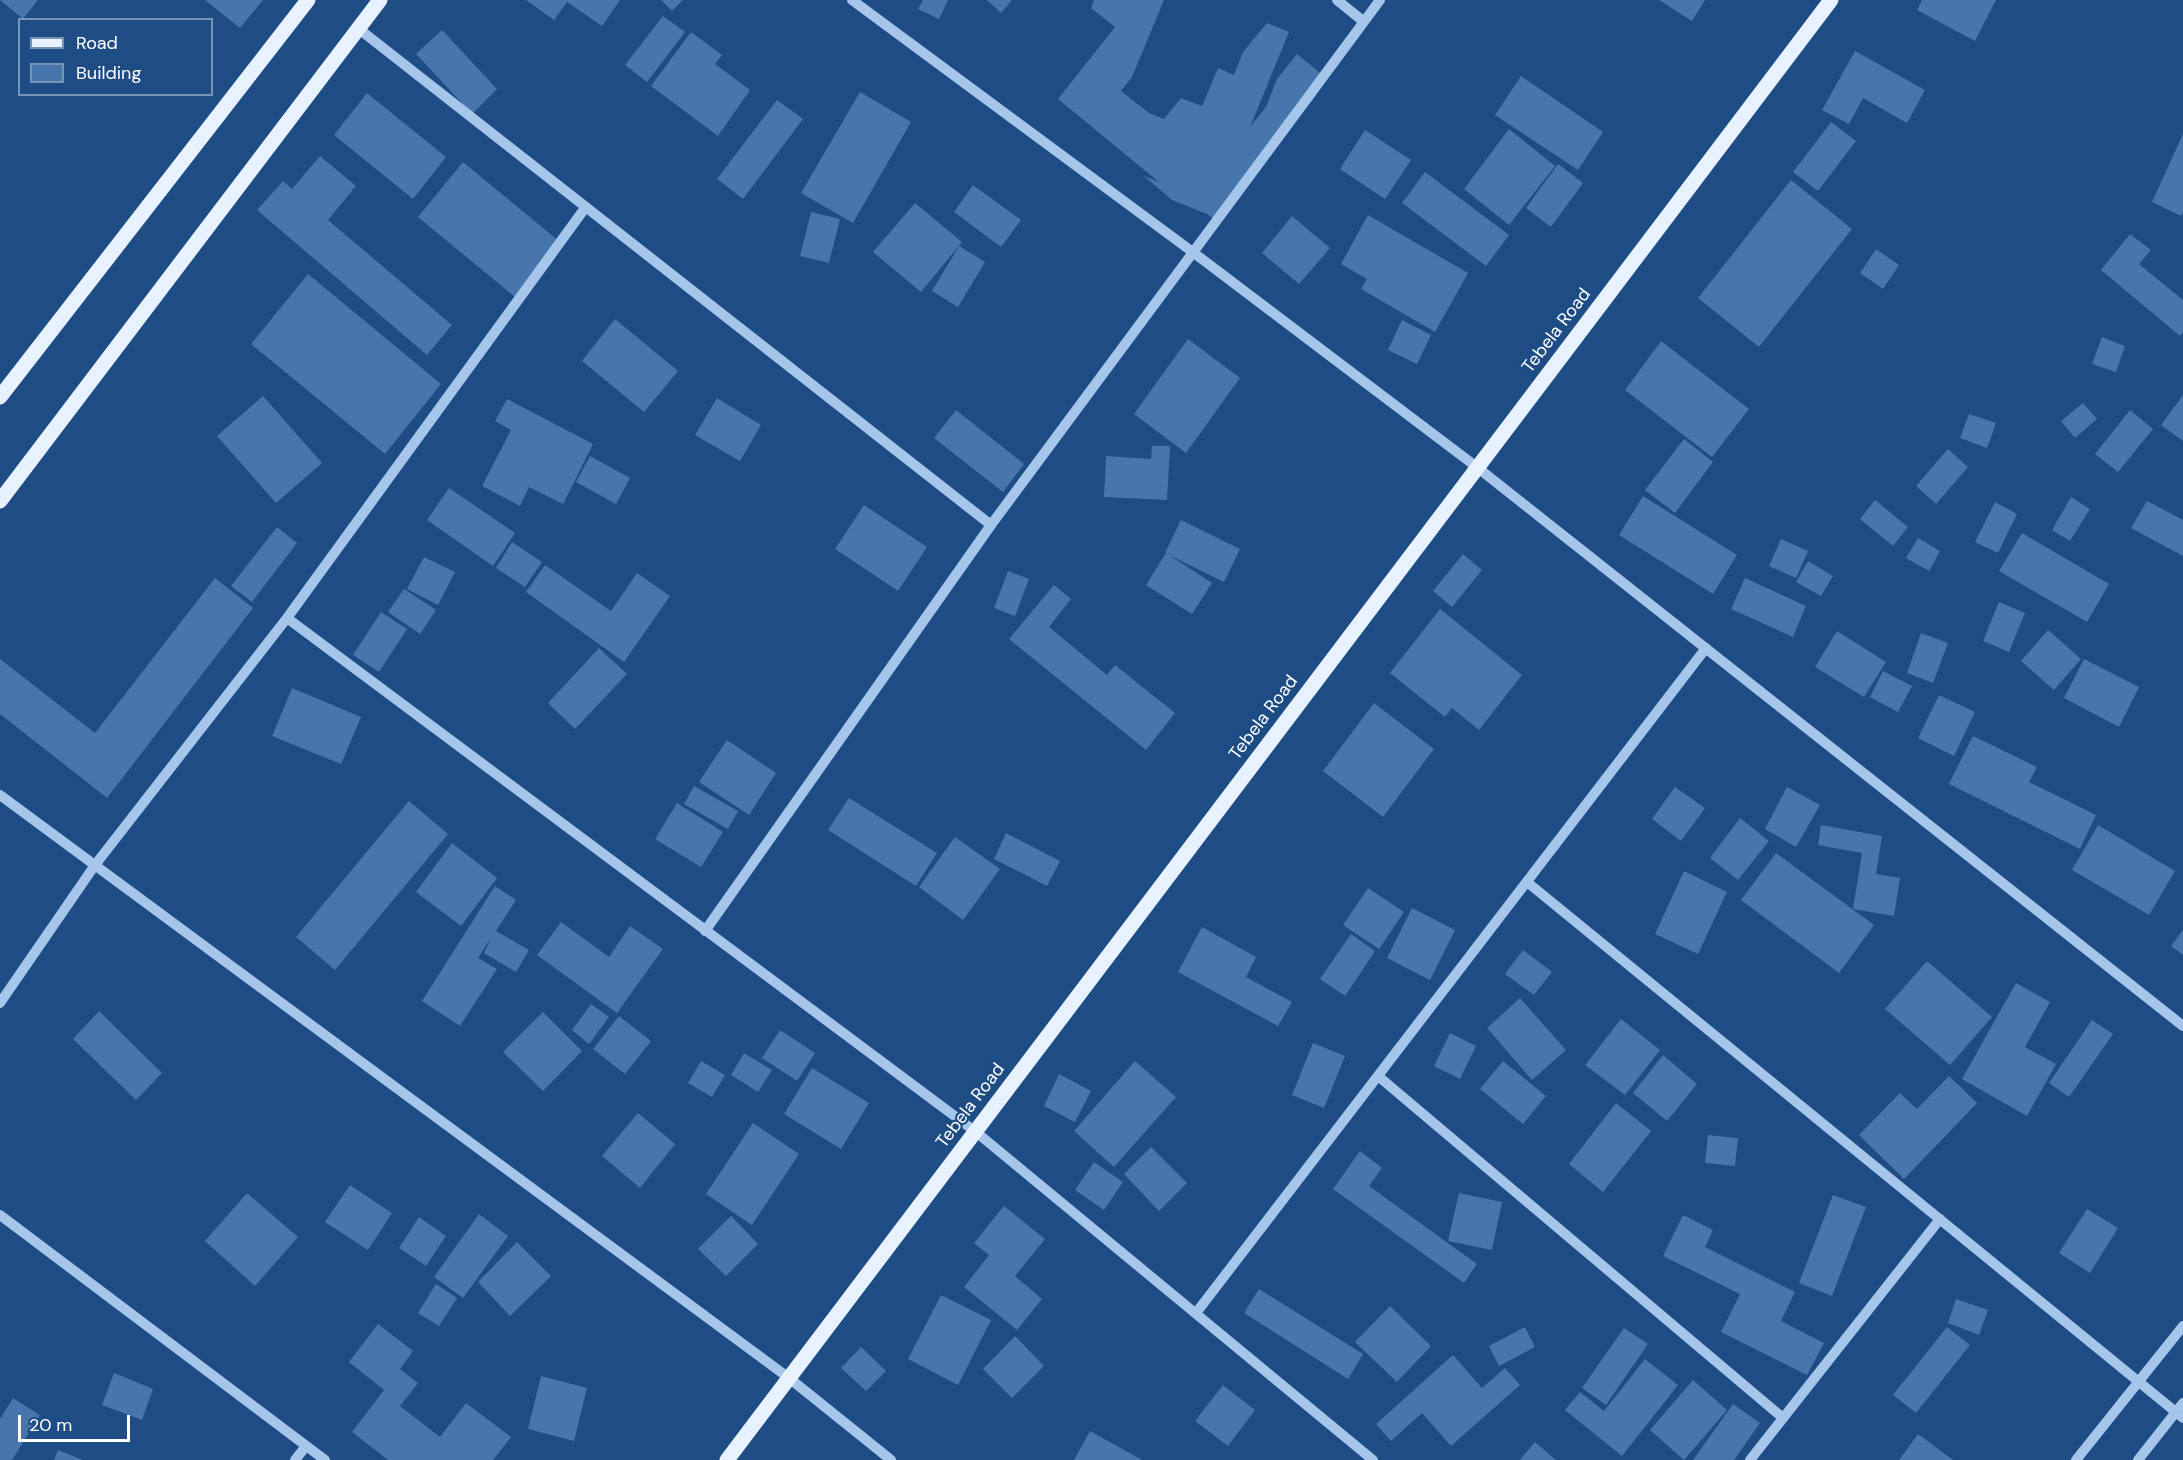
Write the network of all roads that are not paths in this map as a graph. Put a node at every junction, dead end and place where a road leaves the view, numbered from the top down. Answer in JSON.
{"nodes":[{"id":1,"x":308,"y":0,"type":"edge"},
{"id":2,"x":380,"y":0,"type":"edge"},
{"id":3,"x":852,"y":0,"type":"edge"},
{"id":4,"x":1337,"y":0,"type":"edge"},
{"id":5,"x":1380,"y":0,"type":"edge"},
{"id":6,"x":1831,"y":0,"type":"edge"},
{"id":7,"x":1363,"y":21,"type":"junction"},
{"id":8,"x":359,"y":28,"type":"junction"},
{"id":9,"x":585,"y":208,"type":"junction"},
{"id":10,"x":1194,"y":253,"type":"junction"},
{"id":11,"x":0,"y":397,"type":"edge"},
{"id":12,"x":1478,"y":468,"type":"junction"},
{"id":13,"x":0,"y":501,"type":"edge"},
{"id":14,"x":991,"y":525,"type":"junction"},
{"id":15,"x":287,"y":618,"type":"junction"},
{"id":16,"x":1706,"y":648,"type":"junction"},
{"id":17,"x":0,"y":795,"type":"edge"},
{"id":18,"x":95,"y":865,"type":"junction"},
{"id":19,"x":1527,"y":882,"type":"junction"},
{"id":20,"x":705,"y":931,"type":"junction"},
{"id":21,"x":0,"y":1003,"type":"edge"},
{"id":22,"x":2183,"y":1026,"type":"edge"},
{"id":23,"x":1378,"y":1076,"type":"junction"},
{"id":24,"x":976,"y":1132,"type":"junction"},
{"id":25,"x":0,"y":1215,"type":"edge"},
{"id":26,"x":1940,"y":1219,"type":"junction"},
{"id":27,"x":1196,"y":1313,"type":"junction"},
{"id":28,"x":2183,"y":1326,"type":"edge"},
{"id":29,"x":789,"y":1378,"type":"junction"},
{"id":30,"x":2139,"y":1381,"type":"junction"},
{"id":31,"x":2181,"y":1411,"type":"edge"},
{"id":32,"x":1783,"y":1419,"type":"junction"},
{"id":33,"x":306,"y":1446,"type":"junction"},
{"id":34,"x":295,"y":1460,"type":"edge"},
{"id":35,"x":325,"y":1460,"type":"edge"},
{"id":36,"x":728,"y":1460,"type":"edge"},
{"id":37,"x":891,"y":1460,"type":"edge"},
{"id":38,"x":1373,"y":1460,"type":"edge"},
{"id":39,"x":1750,"y":1460,"type":"edge"},
{"id":40,"x":2076,"y":1460,"type":"edge"},
{"id":41,"x":2138,"y":1460,"type":"edge"}],
"edges":[{"from":1,"to":11,"type":"main road"},
{"from":2,"to":8,"type":"main road"},
{"from":3,"to":10,"type":"street"},
{"from":4,"to":7,"type":"street"},
{"from":5,"to":7,"type":"street"},
{"from":6,"to":12,"type":"main road","name":"Tebela Road"},
{"from":7,"to":10,"type":"street"},
{"from":8,"to":9,"type":"street"},
{"from":8,"to":13,"type":"main road"},
{"from":9,"to":14,"type":"street"},
{"from":9,"to":15,"type":"street"},
{"from":10,"to":12,"type":"street"},
{"from":10,"to":14,"type":"street"},
{"from":12,"to":16,"type":"street"},
{"from":12,"to":24,"type":"main road","name":"Tebela Road"},
{"from":14,"to":20,"type":"street"},
{"from":15,"to":18,"type":"street"},
{"from":15,"to":20,"type":"street"},
{"from":16,"to":19,"type":"street"},
{"from":16,"to":22,"type":"street"},
{"from":17,"to":18,"type":"street"},
{"from":18,"to":21,"type":"street"},
{"from":18,"to":29,"type":"street"},
{"from":19,"to":23,"type":"street"},
{"from":19,"to":26,"type":"street"},
{"from":20,"to":24,"type":"street"},
{"from":23,"to":27,"type":"street"},
{"from":23,"to":32,"type":"street"},
{"from":24,"to":27,"type":"street"},
{"from":24,"to":29,"type":"main road","name":"Tebela Road"},
{"from":25,"to":33,"type":"street"},
{"from":26,"to":30,"type":"street"},
{"from":26,"to":32,"type":"street"},
{"from":27,"to":38,"type":"street"},
{"from":28,"to":30,"type":"street"},
{"from":29,"to":36,"type":"main road","name":"Tebela Road"},
{"from":29,"to":37,"type":"street"},
{"from":30,"to":31,"type":"street"},
{"from":30,"to":40,"type":"street"},
{"from":31,"to":41,"type":"street"},
{"from":32,"to":39,"type":"street"},
{"from":33,"to":34,"type":"street"},
{"from":33,"to":35,"type":"street"}]}
